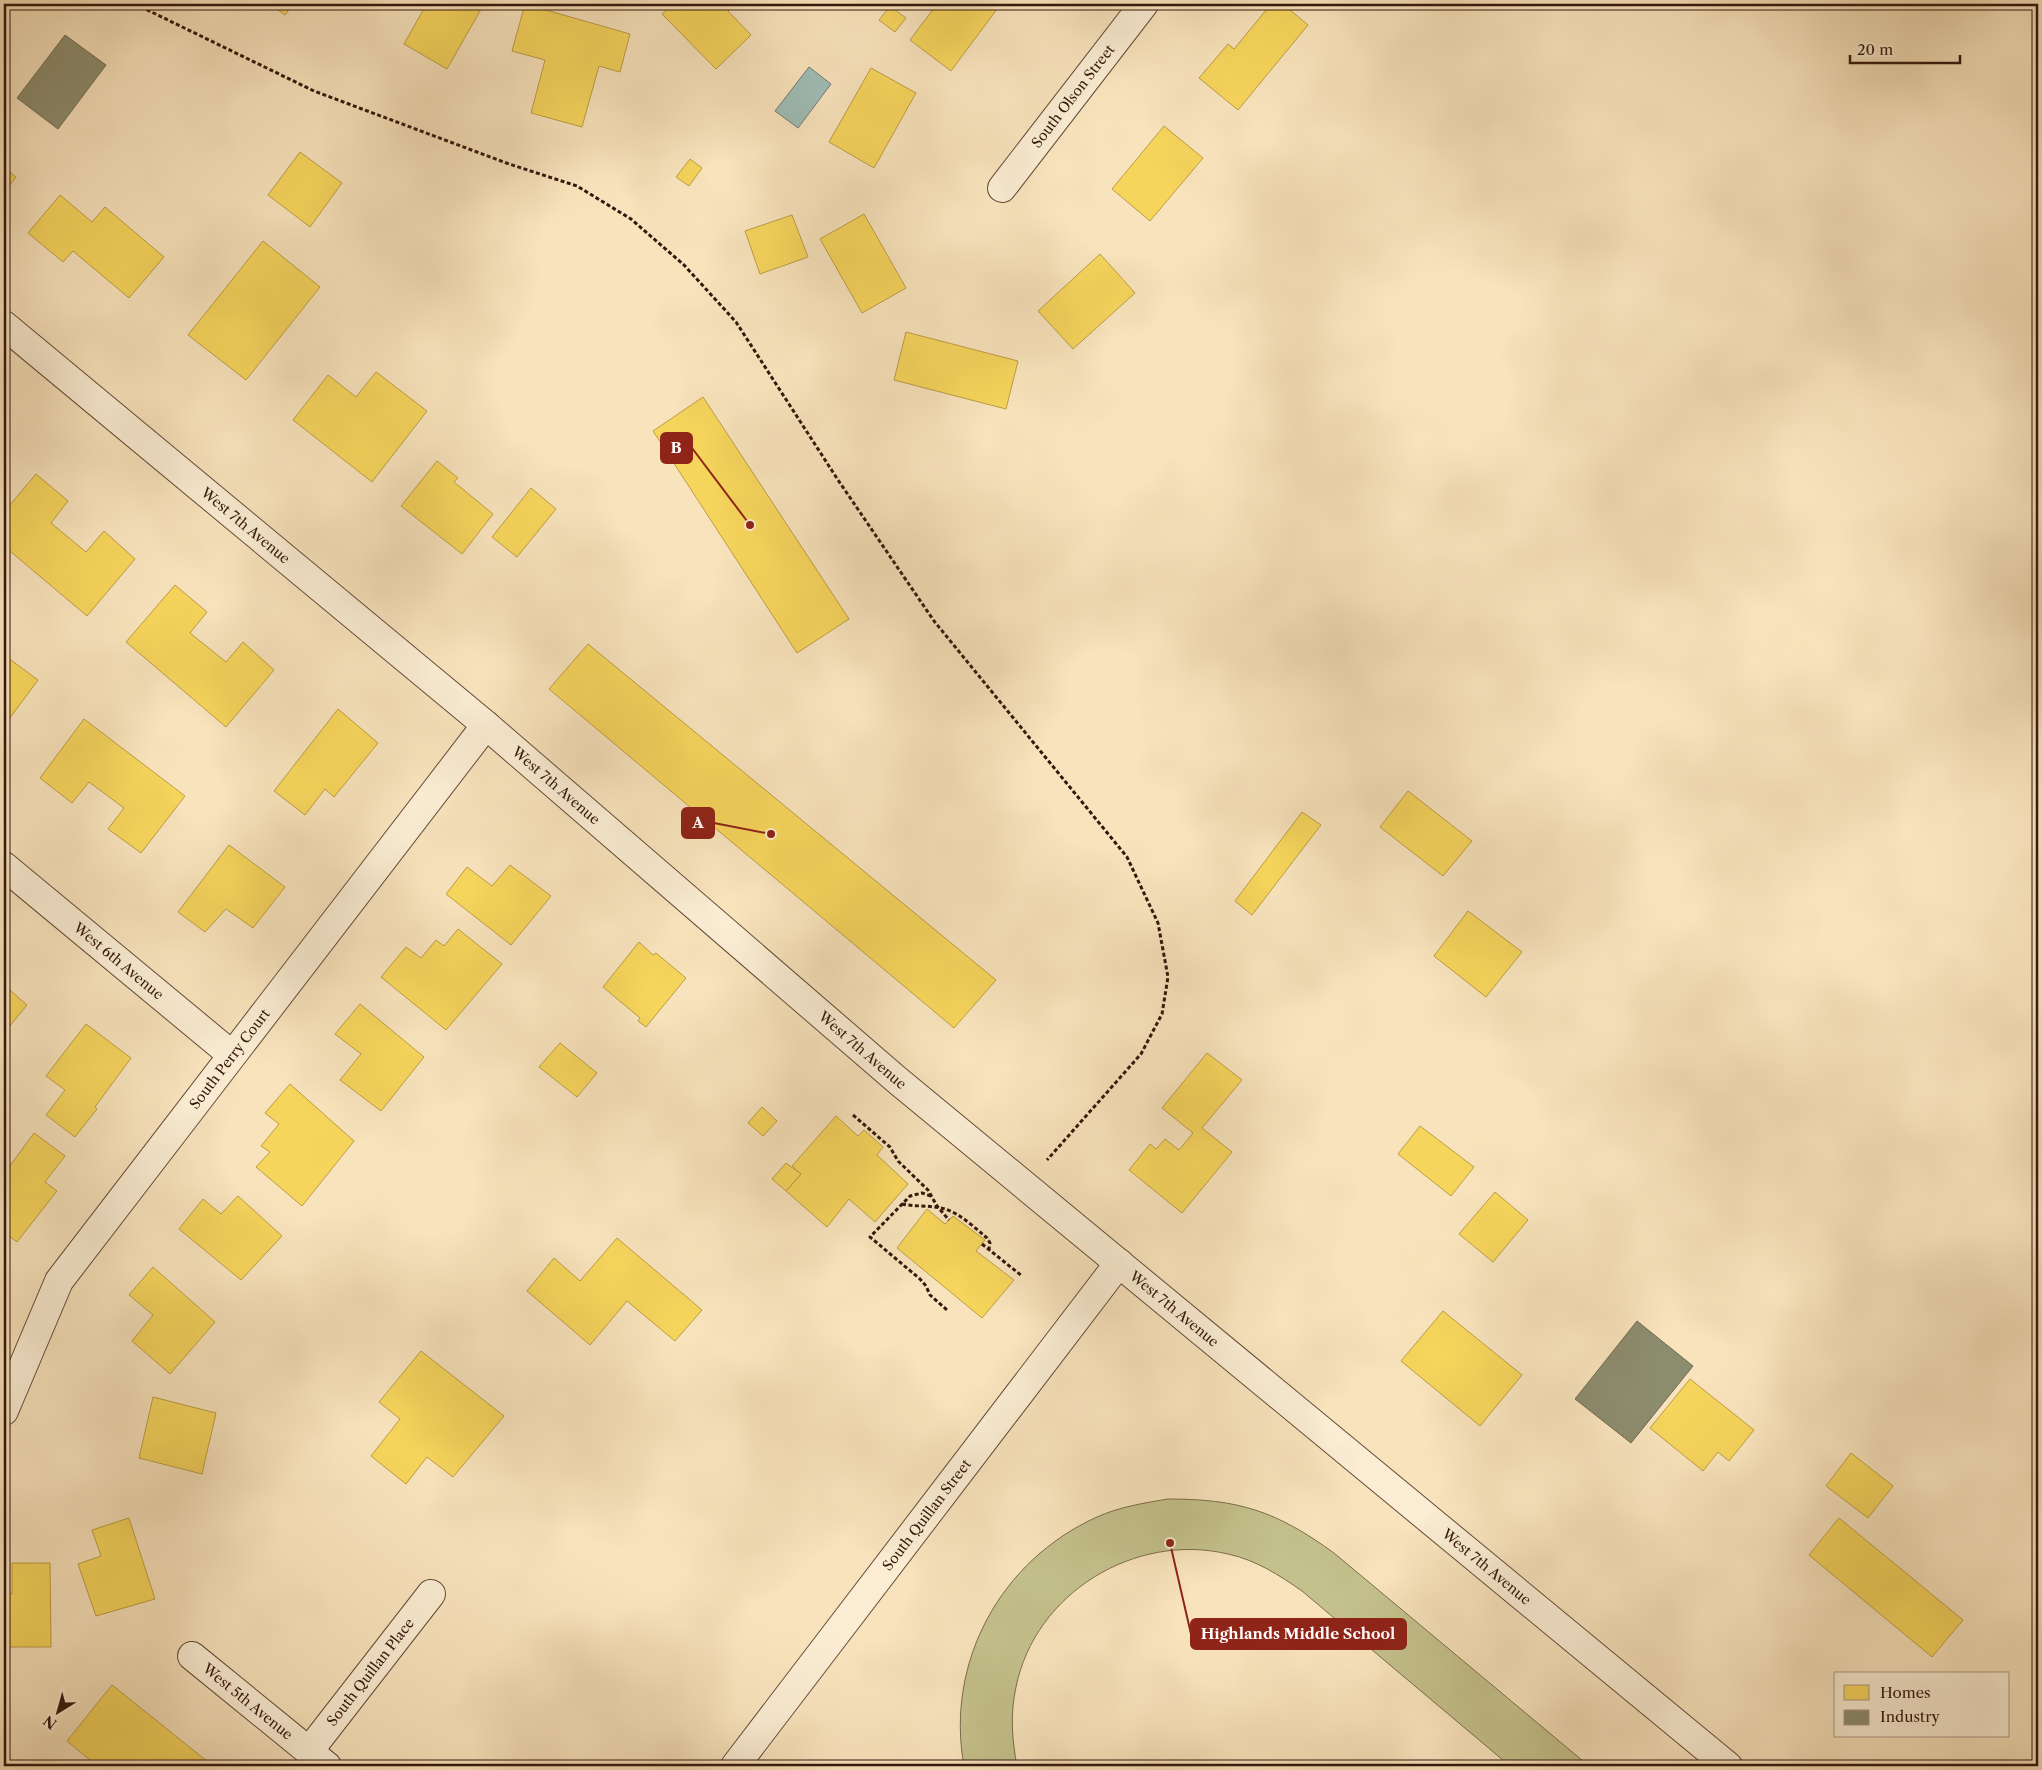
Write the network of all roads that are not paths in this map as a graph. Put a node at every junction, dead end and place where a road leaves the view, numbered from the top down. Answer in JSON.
{"nodes":[{"id":1,"x":1144,"y":4,"type":"edge"},
{"id":2,"x":1002,"y":188,"type":"dead end"},
{"id":3,"x":4,"y":325,"type":"edge"},
{"id":4,"x":486,"y":724,"type":"junction"},
{"id":5,"x":4,"y":866,"type":"edge"},
{"id":6,"x":232,"y":1055,"type":"junction"},
{"id":7,"x":1119,"y":1264,"type":"junction"},
{"id":8,"x":4,"y":1411,"type":"edge"},
{"id":9,"x":431,"y":1594,"type":"dead end"},
{"id":10,"x":192,"y":1656,"type":"dead end"},
{"id":11,"x":318,"y":1759,"type":"edge"},
{"id":12,"x":735,"y":1766,"type":"edge"},
{"id":13,"x":1728,"y":1766,"type":"edge"}],
"edges":[{"from":1,"to":2,"type":"street","name":"South Olson Street"},
{"from":3,"to":4,"type":"street","name":"West 7th Avenue"},
{"from":4,"to":6,"type":"street","name":"South Perry Court"},
{"from":4,"to":7,"type":"street","name":"West 7th Avenue"},
{"from":5,"to":6,"type":"street","name":"West 6th Avenue"},
{"from":6,"to":8,"type":"street","name":"South Perry Court"},
{"from":7,"to":12,"type":"street","name":"South Quillan Street"},
{"from":7,"to":13,"type":"street","name":"West 7th Avenue"},
{"from":9,"to":11,"type":"street","name":"South Quillan Place"},
{"from":10,"to":11,"type":"street","name":"West 5th Avenue"}]}
